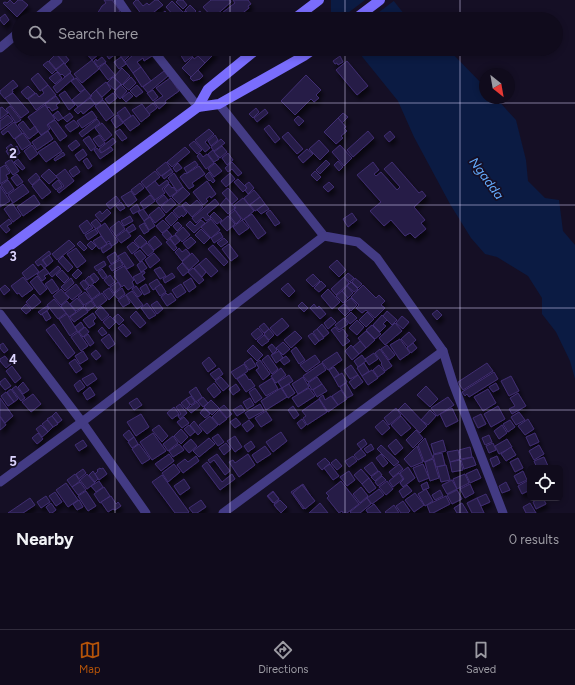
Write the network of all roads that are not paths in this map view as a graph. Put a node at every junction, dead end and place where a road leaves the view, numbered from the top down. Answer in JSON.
{"nodes":[{"id":1,"x":58,"y":0,"type":"edge"},
{"id":2,"x":118,"y":0,"type":"edge"},
{"id":3,"x":318,"y":0,"type":"edge"},
{"id":4,"x":380,"y":0,"type":"edge"},
{"id":5,"x":43,"y":12,"type":"edge"},
{"id":6,"x":126,"y":12,"type":"edge"},
{"id":7,"x":303,"y":12,"type":"edge"},
{"id":8,"x":364,"y":12,"type":"edge"},
{"id":9,"x":12,"y":38,"type":"edge"},
{"id":10,"x":0,"y":48,"type":"edge"},
{"id":11,"x":158,"y":56,"type":"edge"},
{"id":12,"x":248,"y":56,"type":"edge"},
{"id":13,"x":304,"y":56,"type":"edge"},
{"id":14,"x":219,"y":104,"type":"junction"},
{"id":15,"x":198,"y":107,"type":"junction"},
{"id":16,"x":324,"y":236,"type":"junction"},
{"id":17,"x":0,"y":253,"type":"edge"},
{"id":18,"x":0,"y":314,"type":"edge"},
{"id":19,"x":443,"y":351,"type":"junction"},
{"id":20,"x":82,"y":422,"type":"junction"},
{"id":21,"x":0,"y":482,"type":"edge"},
{"id":22,"x":146,"y":513,"type":"edge"},
{"id":23,"x":223,"y":513,"type":"edge"},
{"id":24,"x":503,"y":513,"type":"edge"}],
"edges":[{"from":1,"to":5,"type":"street"},
{"from":2,"to":6,"type":"street"},
{"from":3,"to":7,"type":"main road"},
{"from":4,"to":8,"type":"main road"},
{"from":9,"to":10,"type":"street"},
{"from":11,"to":15,"type":"street"},
{"from":12,"to":15,"type":"main road"},
{"from":13,"to":14,"type":"main road"},
{"from":14,"to":15,"type":"main road"},
{"from":14,"to":16,"type":"street"},
{"from":15,"to":17,"type":"main road"},
{"from":16,"to":19,"type":"street"},
{"from":16,"to":20,"type":"street"},
{"from":18,"to":20,"type":"street"},
{"from":19,"to":23,"type":"street"},
{"from":19,"to":24,"type":"street"},
{"from":20,"to":21,"type":"street"},
{"from":20,"to":22,"type":"street"}]}
